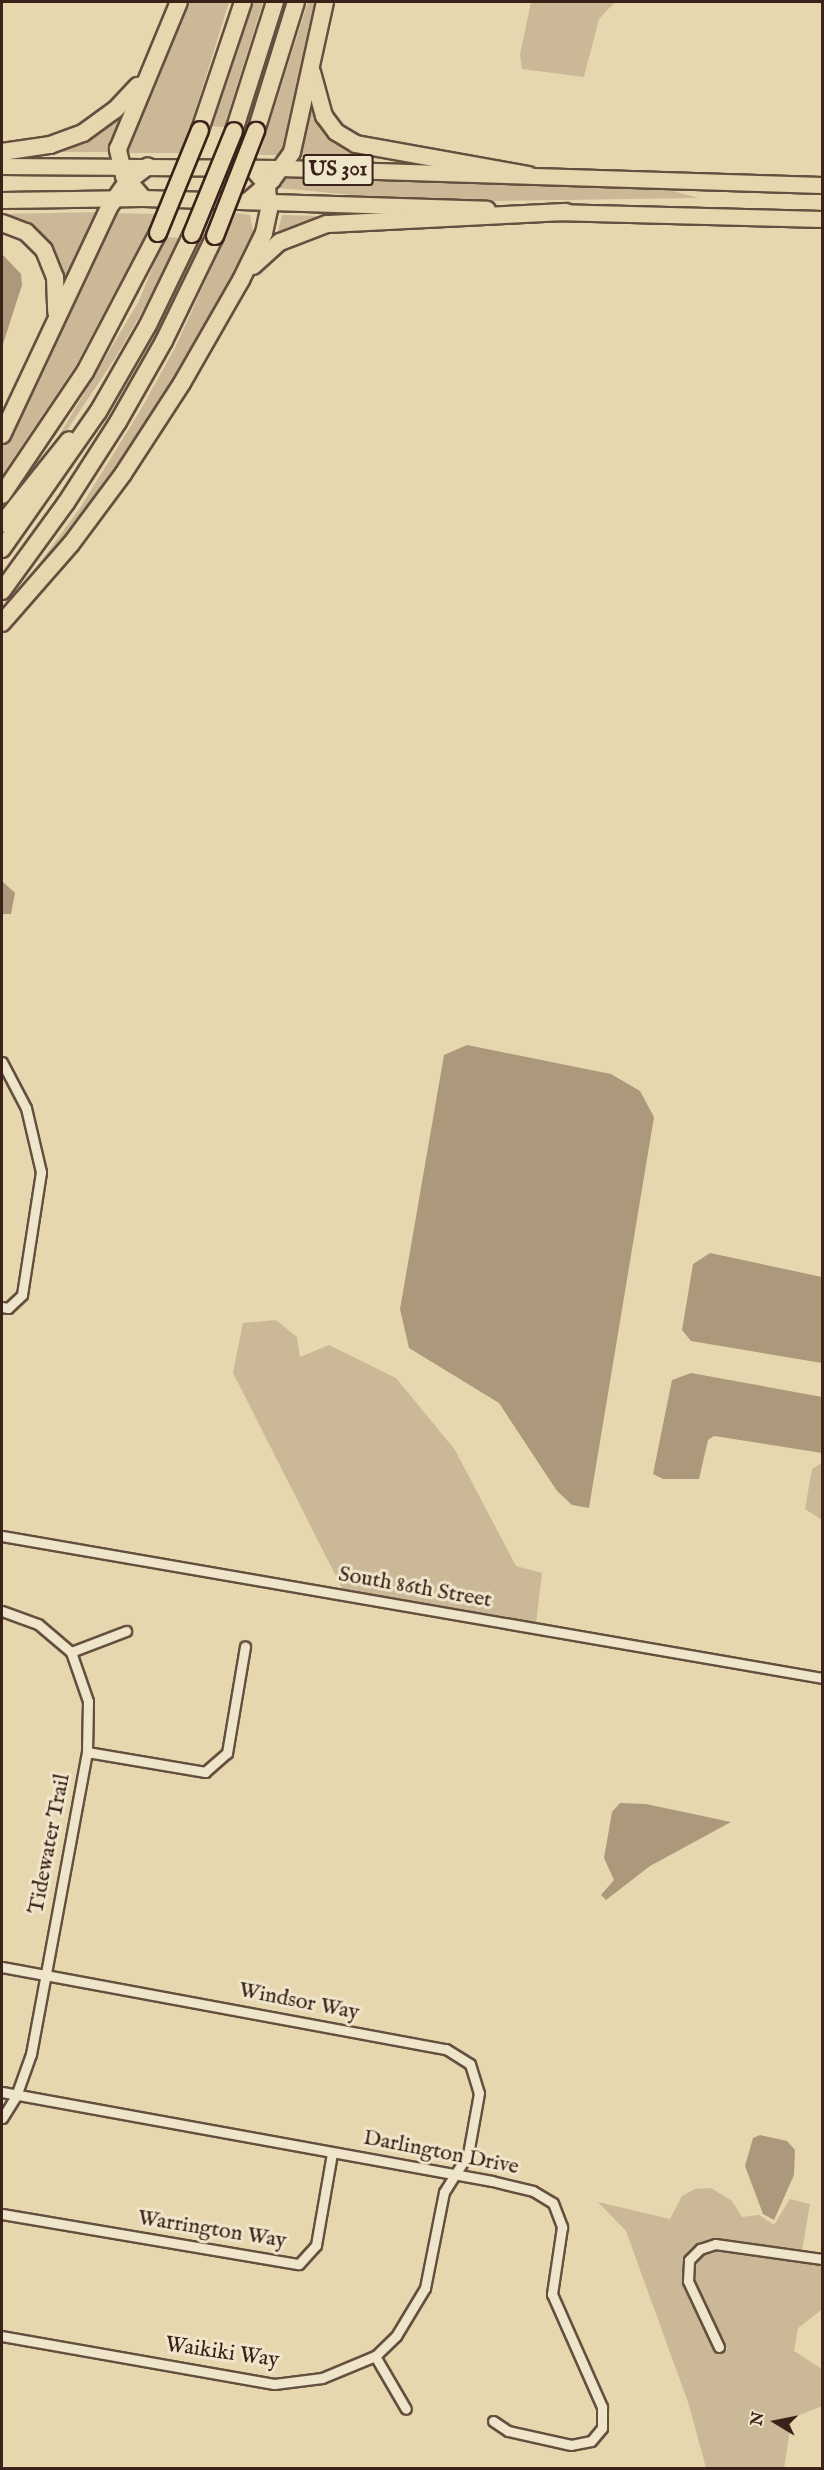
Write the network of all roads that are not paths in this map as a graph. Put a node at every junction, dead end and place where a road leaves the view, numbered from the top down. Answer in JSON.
{"nodes":[{"id":1,"x":179,"y":2,"type":"edge"},
{"id":2,"x":243,"y":2,"type":"edge"},
{"id":3,"x":275,"y":2,"type":"edge"},
{"id":4,"x":296,"y":2,"type":"edge"},
{"id":5,"x":326,"y":2,"type":"edge"},
{"id":6,"x":312,"y":72,"type":"junction"},
{"id":7,"x":146,"y":76,"type":"junction"},
{"id":8,"x":2,"y":152,"type":"edge"},
{"id":9,"x":119,"y":165,"type":"junction"},
{"id":10,"x":2,"y":166,"type":"edge"},
{"id":11,"x":148,"y":166,"type":"junction"},
{"id":12,"x":252,"y":168,"type":"junction"},
{"id":13,"x":281,"y":168,"type":"junction"},
{"id":14,"x":528,"y":175,"type":"junction"},
{"id":15,"x":127,"y":182,"type":"junction"},
{"id":16,"x":267,"y":185,"type":"junction"},
{"id":17,"x":822,"y":185,"type":"edge"},
{"id":18,"x":115,"y":198,"type":"junction"},
{"id":19,"x":143,"y":198,"type":"junction"},
{"id":20,"x":2,"y":200,"type":"edge"},
{"id":21,"x":248,"y":201,"type":"junction"},
{"id":22,"x":270,"y":202,"type":"junction"},
{"id":23,"x":566,"y":212,"type":"junction"},
{"id":24,"x":822,"y":219,"type":"edge"},
{"id":25,"x":2,"y":223,"type":"edge"},
{"id":26,"x":241,"y":280,"type":"junction"},
{"id":27,"x":56,"y":318,"type":"junction"},
{"id":28,"x":98,"y":412,"type":"junction"},
{"id":29,"x":2,"y":435,"type":"edge"},
{"id":30,"x":2,"y":495,"type":"edge"},
{"id":31,"x":2,"y":524,"type":"edge"},
{"id":32,"x":2,"y":549,"type":"edge"},
{"id":33,"x":2,"y":591,"type":"edge"},
{"id":34,"x":2,"y":623,"type":"edge"},
{"id":35,"x":2,"y":1062,"type":"edge"},
{"id":36,"x":2,"y":1307,"type":"edge"},
{"id":37,"x":2,"y":1536,"type":"edge"},
{"id":38,"x":2,"y":1611,"type":"edge"},
{"id":39,"x":126,"y":1631,"type":"dead end"},
{"id":40,"x":245,"y":1647,"type":"dead end"},
{"id":41,"x":70,"y":1652,"type":"junction"},
{"id":42,"x":822,"y":1678,"type":"edge"},
{"id":43,"x":87,"y":1752,"type":"junction"},
{"id":44,"x":2,"y":1967,"type":"edge"},
{"id":45,"x":45,"y":1975,"type":"junction"},
{"id":46,"x":2,"y":2092,"type":"edge"},
{"id":47,"x":16,"y":2096,"type":"junction"},
{"id":48,"x":2,"y":2118,"type":"edge"},
{"id":49,"x":332,"y":2153,"type":"junction"},
{"id":50,"x":456,"y":2175,"type":"junction"},
{"id":51,"x":2,"y":2214,"type":"edge"},
{"id":52,"x":822,"y":2259,"type":"edge"},
{"id":53,"x":2,"y":2336,"type":"edge"},
{"id":54,"x":719,"y":2347,"type":"dead end"},
{"id":55,"x":375,"y":2356,"type":"junction"},
{"id":56,"x":406,"y":2409,"type":"dead end"},
{"id":57,"x":493,"y":2421,"type":"dead end"}],
"edges":[{"from":1,"to":7,"type":"highway"},
{"from":2,"to":30,"type":"highway","bridge":true},
{"from":3,"to":28,"type":"highway","bridge":true},
{"from":4,"to":33,"type":"highway","bridge":true},
{"from":5,"to":6,"type":"highway"},
{"from":6,"to":13,"type":"highway"},
{"from":6,"to":14,"type":"highway"},
{"from":7,"to":8,"type":"highway"},
{"from":7,"to":9,"type":"highway"},
{"from":9,"to":10,"type":"main road","number":"US 301"},
{"from":9,"to":11,"type":"main road","number":"US 301"},
{"from":9,"to":15,"type":"highway"},
{"from":11,"to":12,"type":"main road","number":"US 301"},
{"from":11,"to":15,"type":"highway"},
{"from":12,"to":13,"type":"main road","number":"US 301"},
{"from":12,"to":16,"type":"highway"},
{"from":13,"to":14,"type":"main road","number":"US 301"},
{"from":13,"to":16,"type":"highway"},
{"from":14,"to":17,"type":"main road","number":"US 301"},
{"from":15,"to":18,"type":"highway"},
{"from":15,"to":19,"type":"highway"},
{"from":16,"to":21,"type":"highway"},
{"from":16,"to":22,"type":"highway"},
{"from":18,"to":19,"type":"main road","number":"US 301"},
{"from":18,"to":20,"type":"main road","number":"US 301"},
{"from":18,"to":27,"type":"highway"},
{"from":19,"to":21,"type":"main road","number":"US 301"},
{"from":21,"to":22,"type":"main road","number":"US 301"},
{"from":22,"to":23,"type":"main road","number":"US 301"},
{"from":22,"to":26,"type":"highway"},
{"from":23,"to":24,"type":"main road","number":"US 301"},
{"from":23,"to":26,"type":"highway"},
{"from":25,"to":27,"type":"highway"},
{"from":26,"to":34,"type":"highway"},
{"from":27,"to":29,"type":"highway"},
{"from":28,"to":31,"type":"highway"},
{"from":28,"to":32,"type":"highway"},
{"from":35,"to":36,"type":"street"},
{"from":37,"to":42,"type":"street","name":"South 86th Street"},
{"from":38,"to":41,"type":"street","name":"Tidewater Trail"},
{"from":39,"to":41,"type":"street"},
{"from":40,"to":43,"type":"street"},
{"from":41,"to":43,"type":"street","name":"Tidewater Trail"},
{"from":43,"to":45,"type":"street","name":"Tidewater Trail"},
{"from":44,"to":45,"type":"street","name":"Windsor Way"},
{"from":45,"to":47,"type":"street","name":"Tidewater Trail"},
{"from":45,"to":50,"type":"street","name":"Windsor Way"},
{"from":46,"to":47,"type":"street","name":"Darlington Drive"},
{"from":47,"to":48,"type":"street","name":"Tidewater Trail"},
{"from":47,"to":49,"type":"street","name":"Darlington Drive"},
{"from":49,"to":50,"type":"street","name":"Darlington Drive"},
{"from":49,"to":51,"type":"street","name":"Warrington Way"},
{"from":50,"to":55,"type":"street","name":"Waikiki Way"},
{"from":50,"to":57,"type":"street","name":"Darlington Drive"},
{"from":52,"to":54,"type":"street"},
{"from":53,"to":55,"type":"street","name":"Waikiki Way"},
{"from":55,"to":56,"type":"street"}]}
